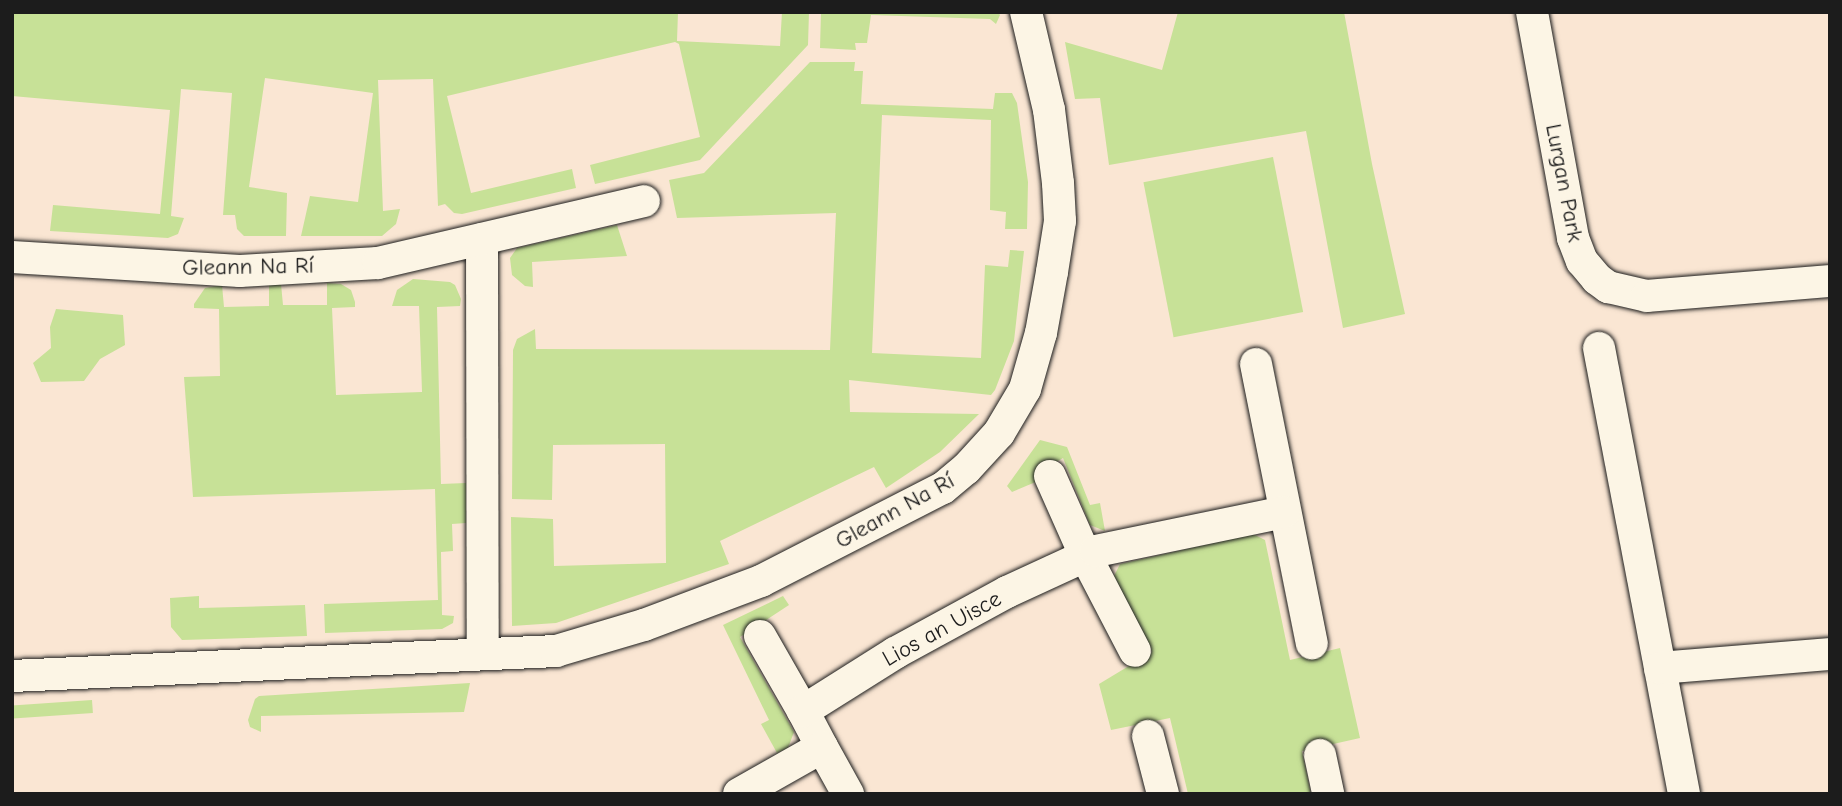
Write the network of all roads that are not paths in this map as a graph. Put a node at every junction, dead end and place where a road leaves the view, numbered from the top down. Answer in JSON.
{"nodes":[{"id":1,"x":1026,"y":12,"type":"edge"},
{"id":2,"x":1532,"y":12,"type":"edge"},
{"id":3,"x":644,"y":201,"type":"dead end"},
{"id":4,"x":482,"y":239,"type":"junction"},
{"id":5,"x":12,"y":257,"type":"edge"},
{"id":6,"x":1830,"y":281,"type":"edge"},
{"id":7,"x":1599,"y":348,"type":"dead end"},
{"id":8,"x":1256,"y":364,"type":"dead end"},
{"id":9,"x":1050,"y":476,"type":"dead end"},
{"id":10,"x":1284,"y":512,"type":"junction"},
{"id":11,"x":1085,"y":555,"type":"junction"},
{"id":12,"x":760,"y":636,"type":"dead end"},
{"id":13,"x":1312,"y":643,"type":"dead end"},
{"id":14,"x":1135,"y":651,"type":"dead end"},
{"id":15,"x":483,"y":653,"type":"junction"},
{"id":16,"x":1830,"y":654,"type":"edge"},
{"id":17,"x":1660,"y":668,"type":"junction"},
{"id":18,"x":12,"y":676,"type":"edge"},
{"id":19,"x":803,"y":711,"type":"junction"},
{"id":20,"x":1148,"y":736,"type":"dead end"},
{"id":21,"x":822,"y":747,"type":"junction"},
{"id":22,"x":1320,"y":755,"type":"dead end"},
{"id":23,"x":739,"y":794,"type":"edge"},
{"id":24,"x":848,"y":794,"type":"edge"},
{"id":25,"x":1163,"y":794,"type":"edge"},
{"id":26,"x":1328,"y":794,"type":"edge"},
{"id":27,"x":1684,"y":794,"type":"edge"}],
"edges":[{"from":1,"to":15,"type":"street","name":"Gleann Na Rí"},
{"from":2,"to":6,"type":"street","name":"Lurgan Park"},
{"from":3,"to":4,"type":"street","name":"Gleann Na Rí"},
{"from":4,"to":5,"type":"street","name":"Gleann Na Rí"},
{"from":4,"to":15,"type":"street"},
{"from":7,"to":17,"type":"street"},
{"from":8,"to":10,"type":"street"},
{"from":9,"to":11,"type":"street"},
{"from":10,"to":11,"type":"street","name":"Lios an Uisce"},
{"from":10,"to":13,"type":"street"},
{"from":11,"to":14,"type":"street"},
{"from":11,"to":19,"type":"street","name":"Lios an Uisce"},
{"from":12,"to":19,"type":"street"},
{"from":15,"to":18,"type":"street","name":"Gleann Na Rí"},
{"from":16,"to":17,"type":"street"},
{"from":17,"to":27,"type":"street"},
{"from":19,"to":21,"type":"street"},
{"from":20,"to":25,"type":"street"},
{"from":21,"to":23,"type":"street"},
{"from":21,"to":24,"type":"street"},
{"from":22,"to":26,"type":"street"}]}
